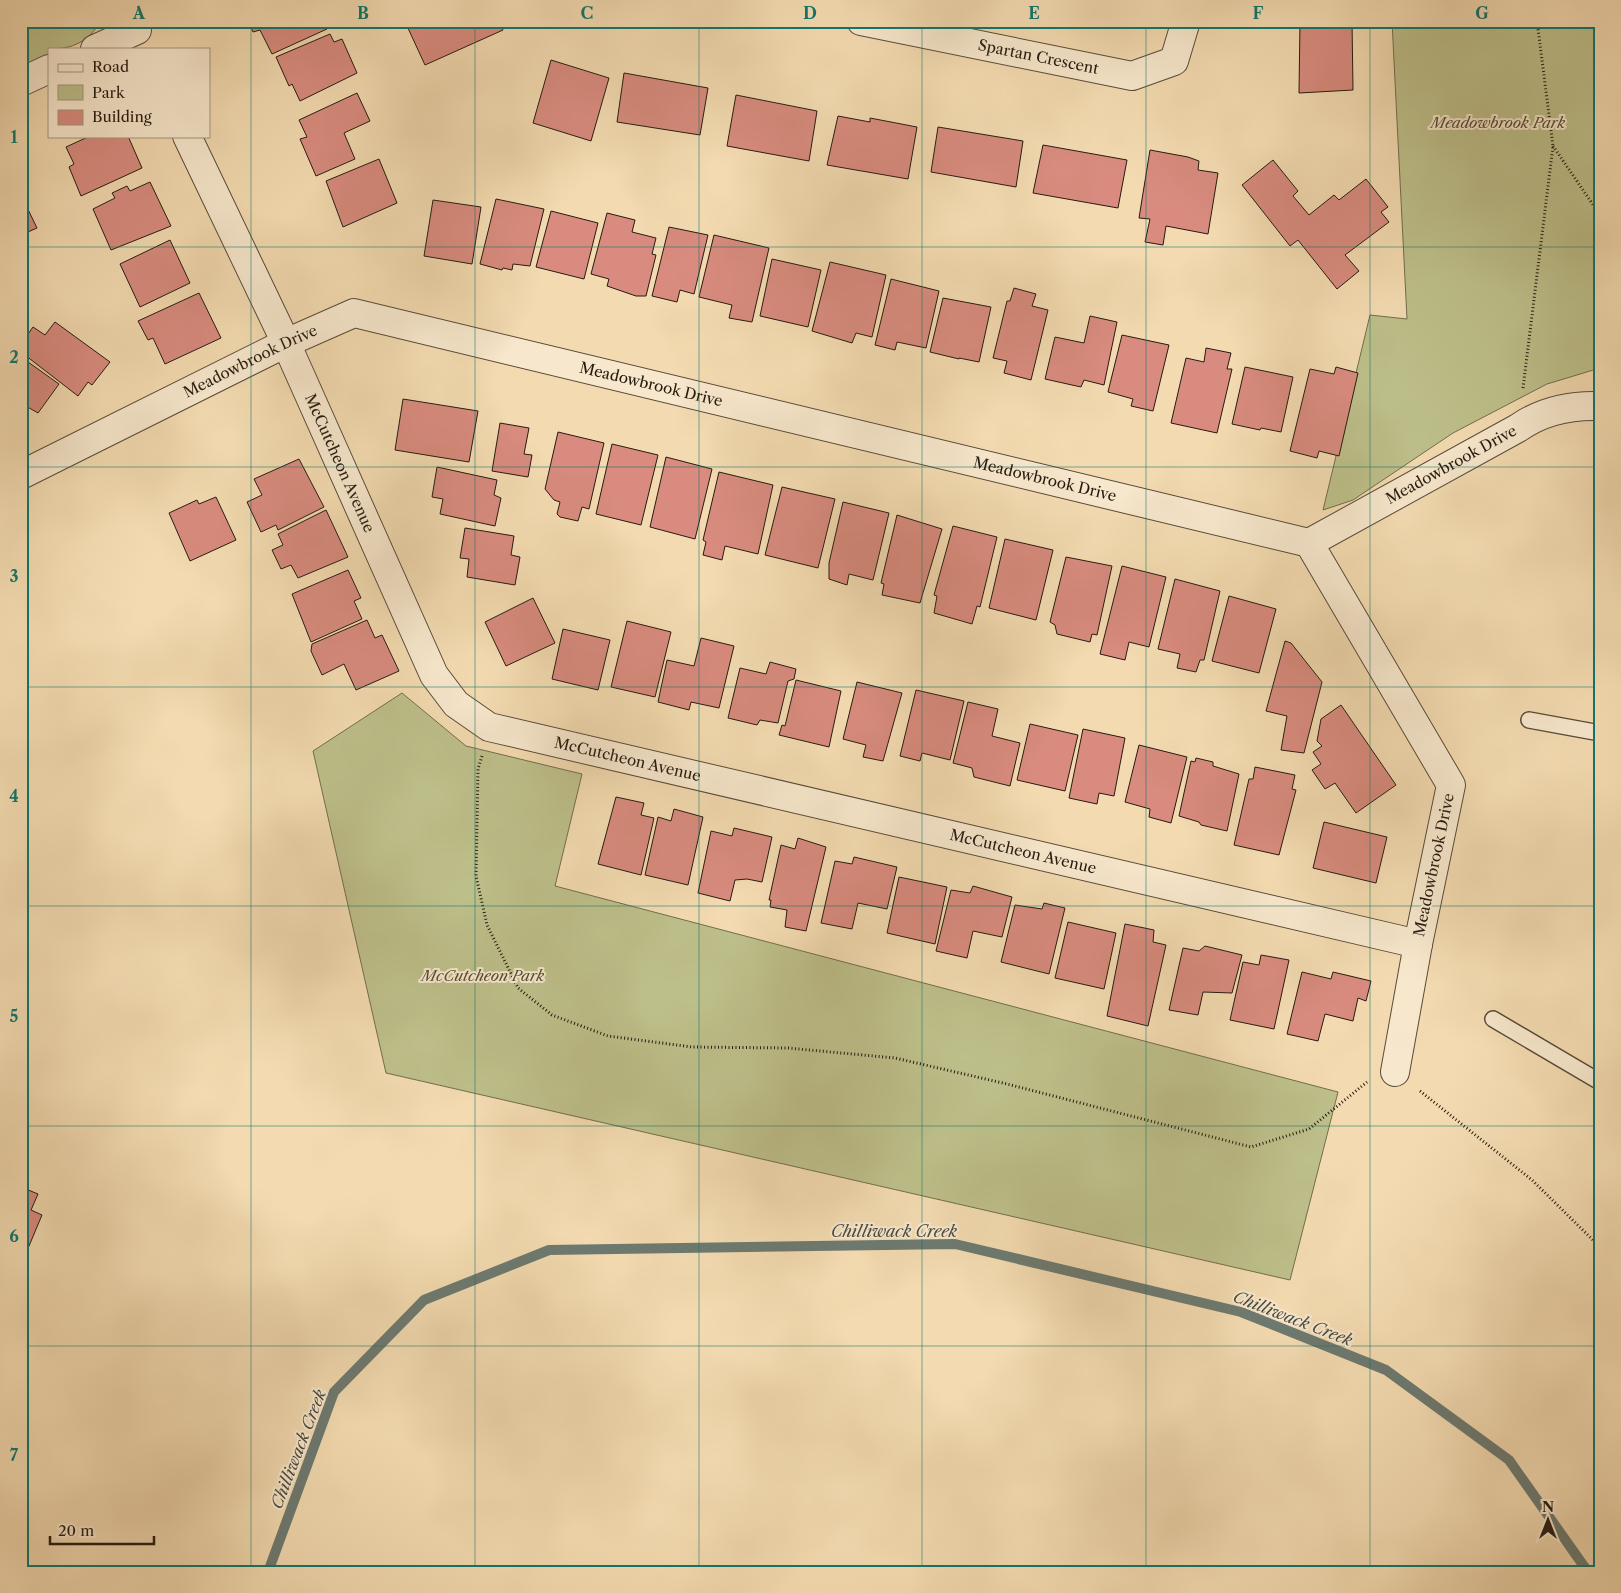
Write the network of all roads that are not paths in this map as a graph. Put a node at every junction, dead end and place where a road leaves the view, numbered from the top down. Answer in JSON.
{"nodes":[{"id":1,"x":861,"y":21,"type":"edge"},
{"id":2,"x":1186,"y":21,"type":"edge"},
{"id":3,"x":139,"y":33,"type":"edge"},
{"id":4,"x":98,"y":48,"type":"edge"},
{"id":5,"x":48,"y":69,"type":"edge"},
{"id":6,"x":21,"y":82,"type":"edge"},
{"id":7,"x":189,"y":138,"type":"edge"},
{"id":8,"x":286,"y":342,"type":"junction"},
{"id":9,"x":1600,"y":406,"type":"edge"},
{"id":10,"x":21,"y":475,"type":"edge"},
{"id":11,"x":1309,"y":543,"type":"junction"},
{"id":12,"x":1529,"y":720,"type":"dead end"},
{"id":13,"x":1600,"y":733,"type":"edge"},
{"id":14,"x":1418,"y":944,"type":"junction"},
{"id":15,"x":1493,"y":1019,"type":"dead end"},
{"id":16,"x":1395,"y":1072,"type":"road end"},
{"id":17,"x":1600,"y":1082,"type":"edge"}],
"edges":[{"from":1,"to":2,"type":"street","name":"Spartan Crescent"},
{"from":3,"to":4,"type":"street"},
{"from":5,"to":6,"type":"street"},
{"from":7,"to":8,"type":"street","name":"McCutcheon Avenue"},
{"from":8,"to":10,"type":"street","name":"Meadowbrook Drive"},
{"from":8,"to":11,"type":"street","name":"Meadowbrook Drive"},
{"from":8,"to":14,"type":"street","name":"McCutcheon Avenue"},
{"from":9,"to":11,"type":"street","name":"Meadowbrook Drive"},
{"from":11,"to":14,"type":"street","name":"Meadowbrook Drive"},
{"from":12,"to":13,"type":"lane"},
{"from":14,"to":16,"type":"street","name":"Meadowbrook Drive"},
{"from":15,"to":17,"type":"lane"}]}
